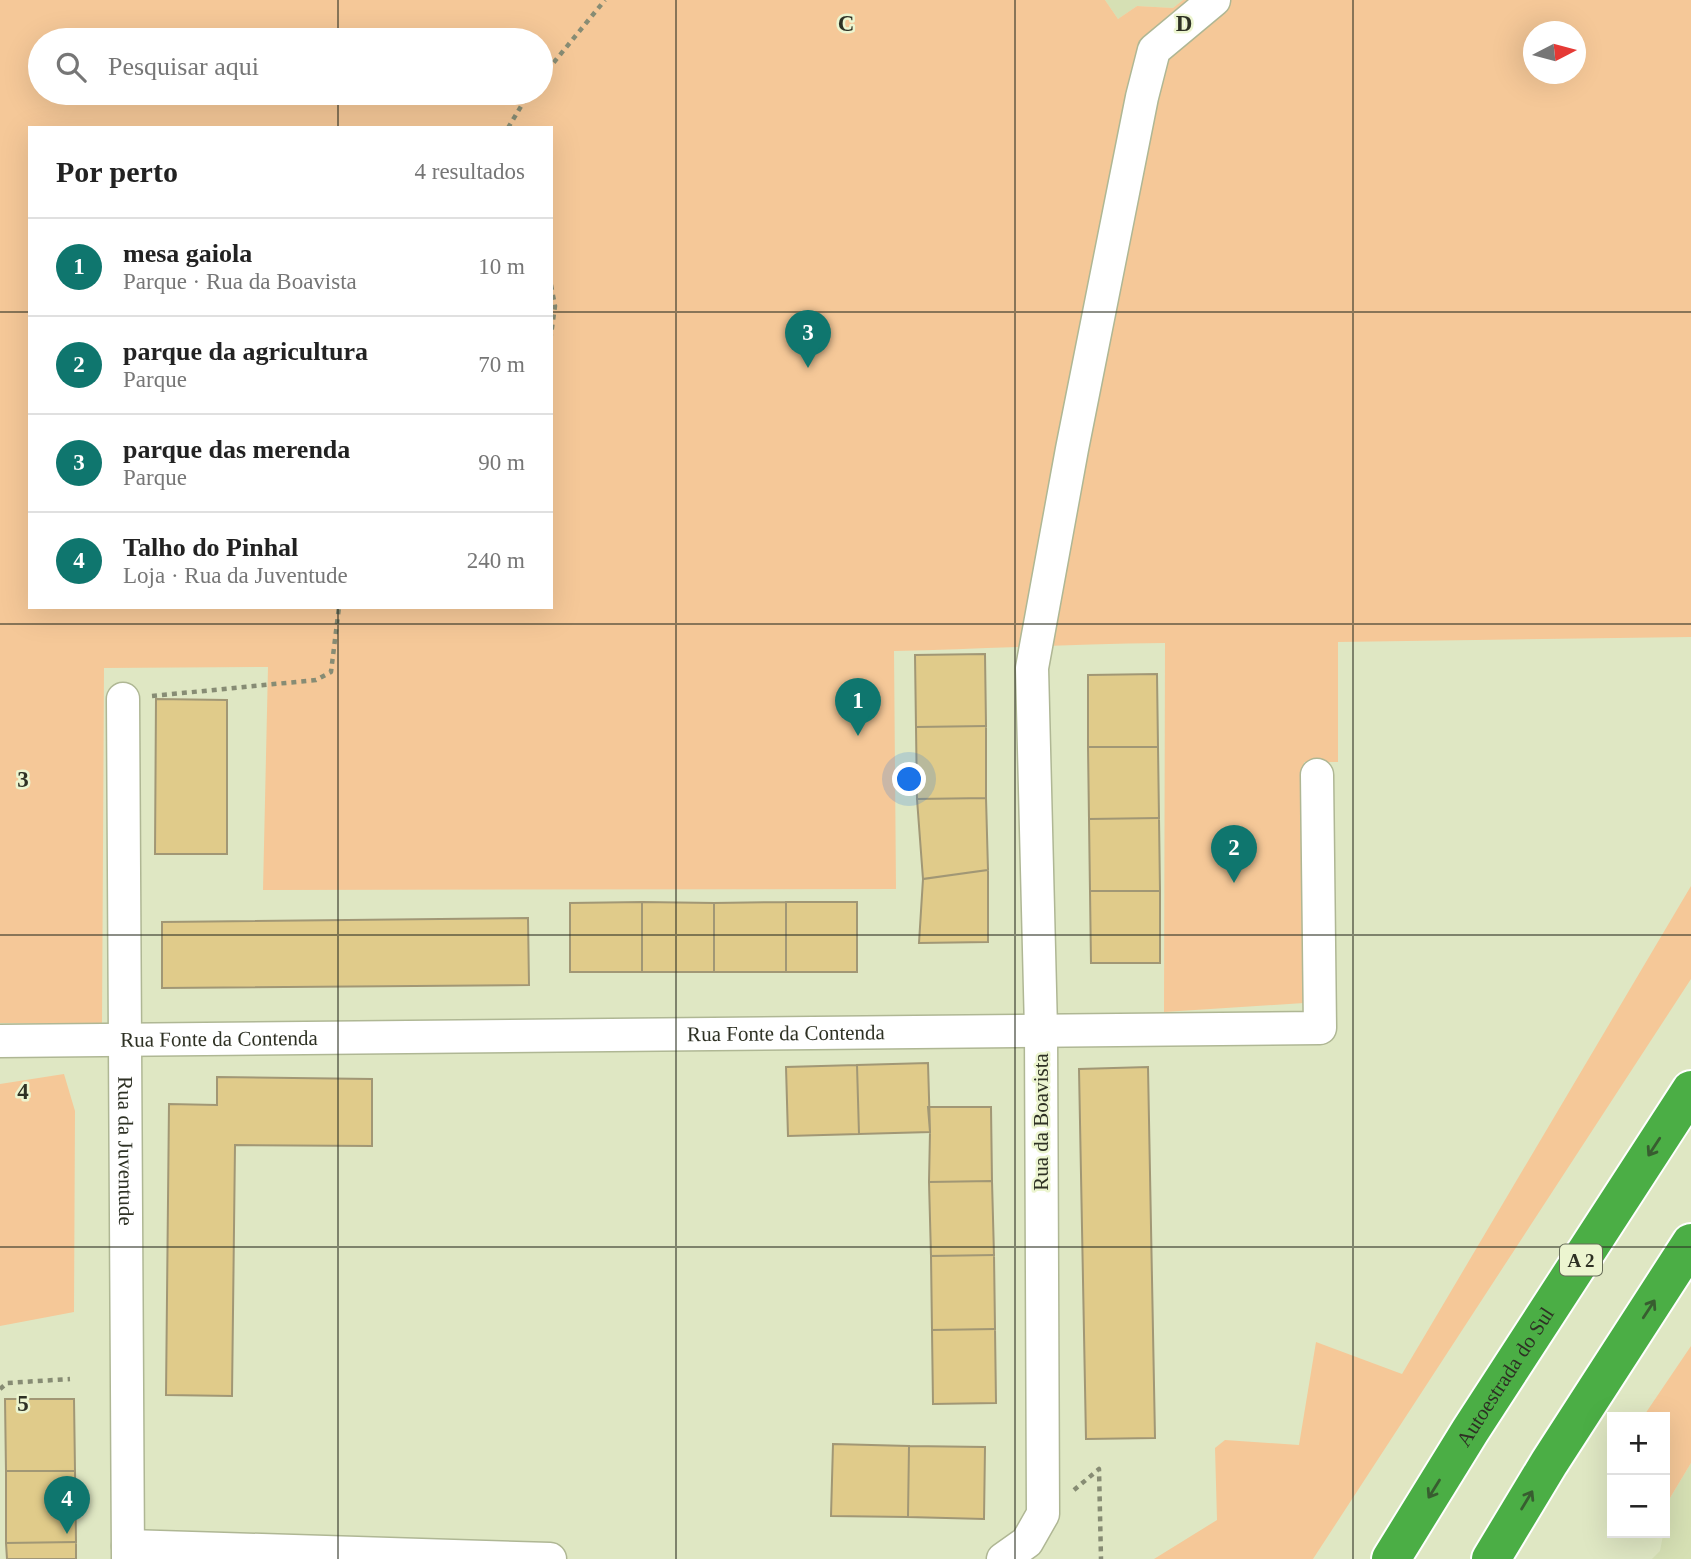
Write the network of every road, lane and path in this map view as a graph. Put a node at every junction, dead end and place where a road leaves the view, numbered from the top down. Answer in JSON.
{"nodes":[{"id":1,"x":605,"y":0,"type":"edge"},
{"id":2,"x":1214,"y":0,"type":"edge"},
{"id":3,"x":553,"y":63,"type":"edge"},
{"id":4,"x":522,"y":105,"type":"edge"},
{"id":5,"x":509,"y":126,"type":"edge"},
{"id":6,"x":553,"y":296,"type":"edge"},
{"id":7,"x":553,"y":320,"type":"edge"},
{"id":8,"x":339,"y":609,"type":"edge"},
{"id":9,"x":123,"y":699,"type":"joint"},
{"id":10,"x":1317,"y":775,"type":"dead end"},
{"id":11,"x":1041,"y":1030,"type":"junction"},
{"id":12,"x":125,"y":1038,"type":"junction"},
{"id":13,"x":0,"y":1041,"type":"edge"},
{"id":14,"x":1691,"y":1090,"type":"edge"},
{"id":15,"x":1691,"y":1243,"type":"edge"},
{"id":16,"x":70,"y":1379,"type":"dead end"},
{"id":17,"x":0,"y":1389,"type":"edge"},
{"id":18,"x":1043,"y":1514,"type":"junction"},
{"id":19,"x":128,"y":1553,"type":"edge"},
{"id":20,"x":369,"y":1556,"type":"edge"},
{"id":21,"x":550,"y":1559,"type":"edge"},
{"id":22,"x":1003,"y":1559,"type":"edge"},
{"id":23,"x":1101,"y":1559,"type":"edge"},
{"id":24,"x":1391,"y":1559,"type":"edge"},
{"id":25,"x":1492,"y":1559,"type":"edge"}],
"edges":[{"from":1,"to":3,"type":"path"},
{"from":2,"to":11,"type":"street","name":"Rua da Boavista"},
{"from":4,"to":5,"type":"path"},
{"from":6,"to":7,"type":"path"},
{"from":8,"to":9,"type":"path"},
{"from":9,"to":12,"type":"street","name":"Rua da Juventude"},
{"from":10,"to":11,"type":"street","name":"Rua Fonte da Contenda"},
{"from":11,"to":12,"type":"street","name":"Rua Fonte da Contenda"},
{"from":11,"to":18,"type":"street","name":"Rua da Boavista"},
{"from":12,"to":13,"type":"street","name":"Rua Fonte da Contenda"},
{"from":12,"to":19,"type":"street","name":"Rua da Juventude"},
{"from":14,"to":24,"type":"highway","name":"Autoestrada do Sul","number":"A 2","one_way":true},
{"from":25,"to":15,"type":"highway","one_way":true},
{"from":16,"to":17,"type":"path"},
{"from":18,"to":22,"type":"street"},
{"from":18,"to":23,"type":"path"},
{"from":19,"to":20,"type":"street"},
{"from":20,"to":21,"type":"street"}]}
